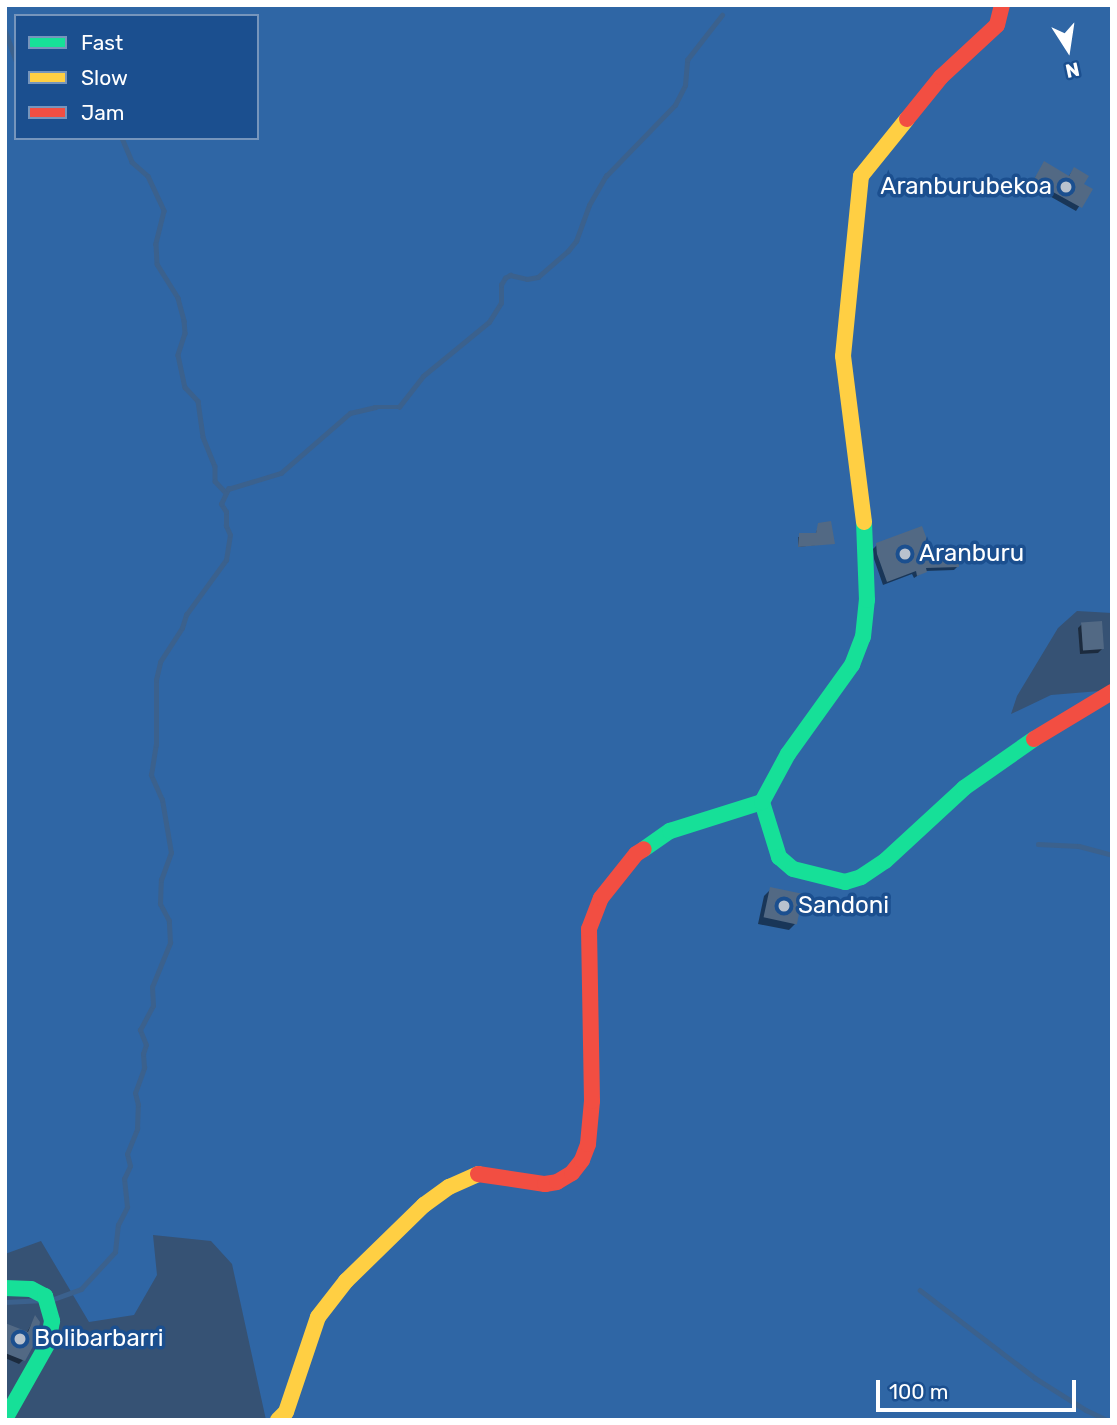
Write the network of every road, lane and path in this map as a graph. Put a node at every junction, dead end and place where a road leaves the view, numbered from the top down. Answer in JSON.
{"nodes":[{"id":1,"x":1002,"y":5,"type":"edge"},
{"id":2,"x":1112,"y":692,"type":"edge"},
{"id":3,"x":762,"y":802,"type":"junction"},
{"id":4,"x":5,"y":1288,"type":"edge"},
{"id":5,"x":5,"y":1419,"type":"edge"},
{"id":6,"x":278,"y":1420,"type":"edge"}],
"edges":[{"from":1,"to":3,"type":"street"},
{"from":2,"to":3,"type":"street"},
{"from":3,"to":6,"type":"street"},
{"from":4,"to":5,"type":"street"}]}
